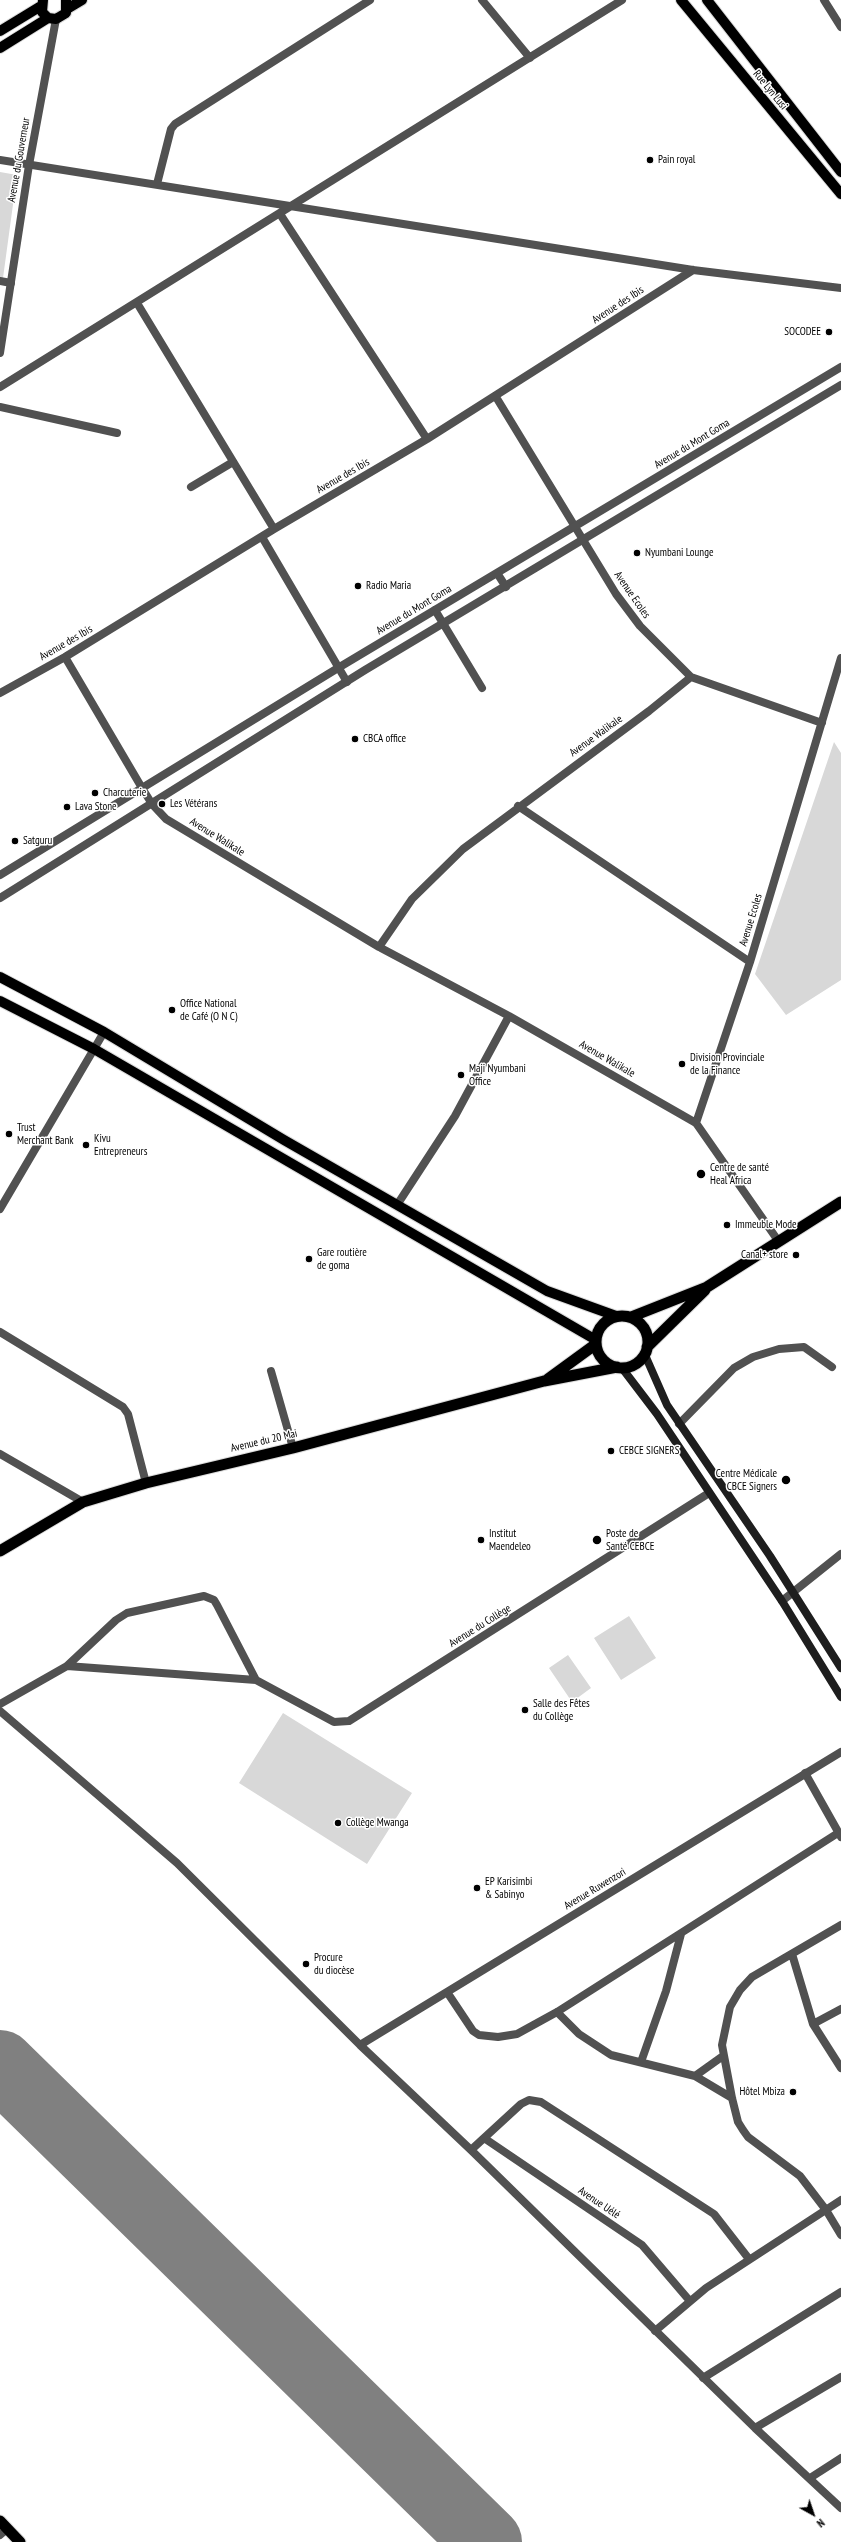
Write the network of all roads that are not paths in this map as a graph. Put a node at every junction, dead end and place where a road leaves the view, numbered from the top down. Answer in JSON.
{"nodes":[{"id":1,"x":82,"y":0,"type":"edge"},
{"id":2,"x":370,"y":0,"type":"edge"},
{"id":3,"x":482,"y":0,"type":"edge"},
{"id":4,"x":622,"y":0,"type":"edge"},
{"id":5,"x":681,"y":0,"type":"edge"},
{"id":6,"x":824,"y":0,"type":"edge"},
{"id":7,"x":709,"y":1,"type":"edge"},
{"id":8,"x":42,"y":3,"type":"edge"},
{"id":9,"x":66,"y":5,"type":"edge"},
{"id":10,"x":52,"y":18,"type":"junction"},
{"id":11,"x":841,"y":27,"type":"edge"},
{"id":12,"x":0,"y":32,"type":"edge"},
{"id":13,"x":0,"y":48,"type":"edge"},
{"id":14,"x":530,"y":58,"type":"junction"},
{"id":15,"x":0,"y":160,"type":"edge"},
{"id":16,"x":29,"y":165,"type":"junction"},
{"id":17,"x":841,"y":172,"type":"edge"},
{"id":18,"x":157,"y":184,"type":"junction"},
{"id":19,"x":841,"y":194,"type":"edge"},
{"id":20,"x":294,"y":206,"type":"junction"},
{"id":21,"x":280,"y":214,"type":"junction"},
{"id":22,"x":693,"y":270,"type":"junction"},
{"id":23,"x":0,"y":281,"type":"edge"},
{"id":24,"x":11,"y":283,"type":"junction"},
{"id":25,"x":841,"y":288,"type":"edge"},
{"id":26,"x":137,"y":303,"type":"junction"},
{"id":27,"x":0,"y":353,"type":"edge"},
{"id":28,"x":841,"y":367,"type":"edge"},
{"id":29,"x":841,"y":384,"type":"edge"},
{"id":30,"x":0,"y":386,"type":"edge"},
{"id":31,"x":496,"y":397,"type":"junction"},
{"id":32,"x":0,"y":407,"type":"edge"},
{"id":33,"x":117,"y":433,"type":"dead end"},
{"id":34,"x":427,"y":439,"type":"junction"},
{"id":35,"x":233,"y":462,"type":"junction"},
{"id":36,"x":644,"y":485,"type":"junction"},
{"id":37,"x":191,"y":487,"type":"dead end"},
{"id":38,"x":652,"y":498,"type":"junction"},
{"id":39,"x":575,"y":526,"type":"junction"},
{"id":40,"x":274,"y":529,"type":"junction"},
{"id":41,"x":262,"y":537,"type":"junction"},
{"id":42,"x":583,"y":540,"type":"junction"},
{"id":43,"x":497,"y":573,"type":"junction"},
{"id":44,"x":506,"y":587,"type":"junction"},
{"id":45,"x":435,"y":610,"type":"junction"},
{"id":46,"x":444,"y":624,"type":"junction"},
{"id":47,"x":65,"y":657,"type":"junction"},
{"id":48,"x":841,"y":658,"type":"edge"},
{"id":49,"x":338,"y":668,"type":"junction"},
{"id":50,"x":691,"y":677,"type":"junction"},
{"id":51,"x":347,"y":682,"type":"junction"},
{"id":52,"x":482,"y":688,"type":"dead end"},
{"id":53,"x":0,"y":693,"type":"edge"},
{"id":54,"x":822,"y":723,"type":"junction"},
{"id":55,"x":142,"y":788,"type":"junction"},
{"id":56,"x":152,"y":804,"type":"junction"},
{"id":57,"x":518,"y":806,"type":"junction"},
{"id":58,"x":0,"y":875,"type":"edge"},
{"id":59,"x":0,"y":898,"type":"edge"},
{"id":60,"x":379,"y":947,"type":"junction"},
{"id":61,"x":750,"y":962,"type":"junction"},
{"id":62,"x":0,"y":977,"type":"edge"},
{"id":63,"x":0,"y":1001,"type":"edge"},
{"id":64,"x":509,"y":1016,"type":"junction"},
{"id":65,"x":104,"y":1032,"type":"junction"},
{"id":66,"x":94,"y":1049,"type":"junction"},
{"id":67,"x":696,"y":1123,"type":"junction"},
{"id":68,"x":841,"y":1202,"type":"edge"},
{"id":69,"x":397,"y":1205,"type":"junction"},
{"id":70,"x":0,"y":1209,"type":"edge"},
{"id":71,"x":779,"y":1242,"type":"junction"},
{"id":72,"x":707,"y":1287,"type":"junction"},
{"id":73,"x":616,"y":1316,"type":"junction"},
{"id":74,"x":631,"y":1317,"type":"junction"},
{"id":75,"x":0,"y":1332,"type":"edge"},
{"id":76,"x":596,"y":1342,"type":"junction"},
{"id":77,"x":646,"y":1351,"type":"junction"},
{"id":78,"x":832,"y":1367,"type":"dead end"},
{"id":79,"x":620,"y":1368,"type":"junction"},
{"id":80,"x":271,"y":1371,"type":"dead end"},
{"id":81,"x":544,"y":1382,"type":"junction"},
{"id":82,"x":679,"y":1424,"type":"junction"},
{"id":83,"x":293,"y":1448,"type":"junction"},
{"id":84,"x":0,"y":1454,"type":"edge"},
{"id":85,"x":146,"y":1483,"type":"junction"},
{"id":86,"x":709,"y":1493,"type":"junction"},
{"id":87,"x":83,"y":1502,"type":"junction"},
{"id":88,"x":0,"y":1551,"type":"edge"},
{"id":89,"x":841,"y":1554,"type":"edge"},
{"id":90,"x":794,"y":1591,"type":"junction"},
{"id":91,"x":782,"y":1601,"type":"junction"},
{"id":92,"x":812,"y":1623,"type":"junction"},
{"id":93,"x":801,"y":1632,"type":"junction"},
{"id":94,"x":67,"y":1666,"type":"junction"},
{"id":95,"x":841,"y":1668,"type":"edge"},
{"id":96,"x":256,"y":1680,"type":"junction"},
{"id":97,"x":841,"y":1697,"type":"edge"},
{"id":98,"x":0,"y":1704,"type":"edge"},
{"id":99,"x":0,"y":1711,"type":"edge"},
{"id":100,"x":841,"y":1752,"type":"edge"},
{"id":101,"x":805,"y":1774,"type":"junction"},
{"id":102,"x":840,"y":1836,"type":"edge"},
{"id":103,"x":841,"y":1925,"type":"edge"},
{"id":104,"x":682,"y":1934,"type":"junction"},
{"id":105,"x":792,"y":1954,"type":"junction"},
{"id":106,"x":446,"y":1992,"type":"junction"},
{"id":107,"x":841,"y":2009,"type":"edge"},
{"id":108,"x":557,"y":2012,"type":"junction"},
{"id":109,"x":813,"y":2024,"type":"junction"},
{"id":110,"x":360,"y":2045,"type":"junction"},
{"id":111,"x":723,"y":2056,"type":"junction"},
{"id":112,"x":641,"y":2062,"type":"junction"},
{"id":113,"x":841,"y":2068,"type":"edge"},
{"id":114,"x":695,"y":2076,"type":"junction"},
{"id":115,"x":732,"y":2098,"type":"junction"},
{"id":116,"x":484,"y":2138,"type":"junction"},
{"id":117,"x":471,"y":2150,"type":"junction"},
{"id":118,"x":841,"y":2200,"type":"edge"},
{"id":119,"x":826,"y":2210,"type":"junction"},
{"id":120,"x":841,"y":2235,"type":"edge"},
{"id":121,"x":749,"y":2258,"type":"junction"},
{"id":122,"x":841,"y":2292,"type":"edge"},
{"id":123,"x":689,"y":2300,"type":"junction"},
{"id":124,"x":655,"y":2331,"type":"junction"},
{"id":125,"x":841,"y":2377,"type":"edge"},
{"id":126,"x":703,"y":2378,"type":"junction"},
{"id":127,"x":755,"y":2428,"type":"junction"},
{"id":128,"x":841,"y":2458,"type":"edge"},
{"id":129,"x":810,"y":2478,"type":"junction"},
{"id":130,"x":841,"y":2508,"type":"edge"},
{"id":131,"x":2,"y":2528,"type":"edge"},
{"id":132,"x":20,"y":2542,"type":"edge"}],
"edges":[{"from":1,"to":9,"type":"main road"},
{"from":2,"to":18,"type":"street"},
{"from":3,"to":14,"type":"street"},
{"from":4,"to":14,"type":"street"},
{"from":5,"to":19,"type":"main road","name":"Rue Lyn Lusi"},
{"from":6,"to":11,"type":"street"},
{"from":7,"to":17,"type":"main road","name":"Rue Lyn Lusi"},
{"from":8,"to":10,"type":"main road"},
{"from":8,"to":12,"type":"main road"},
{"from":9,"to":10,"type":"main road"},
{"from":10,"to":13,"type":"main road"},
{"from":10,"to":16,"type":"street","name":"Avenue du Gouverneur"},
{"from":14,"to":20,"type":"street"},
{"from":15,"to":16,"type":"street"},
{"from":16,"to":18,"type":"street"},
{"from":16,"to":24,"type":"street","name":"Avenue du Gouverneur"},
{"from":18,"to":20,"type":"street"},
{"from":20,"to":21,"type":"street"},
{"from":20,"to":22,"type":"street"},
{"from":21,"to":26,"type":"street"},
{"from":21,"to":34,"type":"street"},
{"from":22,"to":25,"type":"street"},
{"from":22,"to":31,"type":"street","name":"Avenue des Ibis"},
{"from":23,"to":24,"type":"street"},
{"from":24,"to":27,"type":"street","name":"Avenue du Gouverneur"},
{"from":26,"to":30,"type":"street"},
{"from":26,"to":35,"type":"street"},
{"from":28,"to":36,"type":"street","name":"Avenue du Mont Goma"},
{"from":29,"to":38,"type":"street"},
{"from":31,"to":34,"type":"street","name":"Avenue des Ibis"},
{"from":31,"to":39,"type":"street","name":"Avenue Ecoles"},
{"from":32,"to":33,"type":"street"},
{"from":34,"to":40,"type":"street","name":"Avenue des Ibis"},
{"from":35,"to":37,"type":"street"},
{"from":35,"to":40,"type":"street"},
{"from":36,"to":38,"type":"street"},
{"from":36,"to":39,"type":"street","name":"Avenue du Mont Goma"},
{"from":38,"to":42,"type":"street"},
{"from":39,"to":42,"type":"street","name":"Avenue Ecoles"},
{"from":39,"to":43,"type":"street","name":"Avenue du Mont Goma"},
{"from":40,"to":41,"type":"street","name":"Avenue des Ibis"},
{"from":41,"to":47,"type":"street","name":"Avenue des Ibis"},
{"from":41,"to":49,"type":"street"},
{"from":42,"to":44,"type":"street"},
{"from":42,"to":50,"type":"street","name":"Avenue Ecoles"},
{"from":43,"to":44,"type":"street"},
{"from":43,"to":45,"type":"street","name":"Avenue du Mont Goma"},
{"from":44,"to":46,"type":"street"},
{"from":45,"to":46,"type":"street"},
{"from":45,"to":49,"type":"street","name":"Avenue du Mont Goma"},
{"from":46,"to":51,"type":"street"},
{"from":46,"to":52,"type":"street"},
{"from":47,"to":53,"type":"street","name":"Avenue des Ibis"},
{"from":47,"to":55,"type":"street","name":"Avenue Walikale"},
{"from":48,"to":54,"type":"street","name":"Avenue Ecoles"},
{"from":49,"to":51,"type":"street"},
{"from":49,"to":55,"type":"street","name":"Avenue du Mont Goma"},
{"from":50,"to":54,"type":"street","name":"Avenue Ecoles"},
{"from":50,"to":57,"type":"street","name":"Avenue Walikale"},
{"from":51,"to":56,"type":"street"},
{"from":54,"to":61,"type":"street","name":"Avenue Ecoles"},
{"from":55,"to":56,"type":"street","name":"Avenue Walikale"},
{"from":55,"to":58,"type":"street","name":"Avenue du Mont Goma"},
{"from":56,"to":59,"type":"street"},
{"from":56,"to":60,"type":"street","name":"Avenue Walikale"},
{"from":57,"to":60,"type":"street","name":"Avenue Walikale"},
{"from":57,"to":61,"type":"street"},
{"from":60,"to":64,"type":"street","name":"Avenue Walikale"},
{"from":61,"to":67,"type":"street","name":"Avenue Ecoles"},
{"from":62,"to":65,"type":"main road"},
{"from":63,"to":66,"type":"main road"},
{"from":64,"to":67,"type":"street","name":"Avenue Walikale"},
{"from":64,"to":69,"type":"street"},
{"from":65,"to":66,"type":"street"},
{"from":65,"to":69,"type":"main road"},
{"from":66,"to":70,"type":"street"},
{"from":66,"to":76,"type":"main road"},
{"from":67,"to":71,"type":"street","name":"Avenue Walikale"},
{"from":68,"to":71,"type":"highway"},
{"from":69,"to":73,"type":"main road"},
{"from":71,"to":72,"type":"highway"},
{"from":72,"to":74,"type":"highway"},
{"from":72,"to":77,"type":"highway"},
{"from":73,"to":74,"type":"highway"},
{"from":73,"to":76,"type":"highway"},
{"from":74,"to":77,"type":"highway"},
{"from":75,"to":85,"type":"street"},
{"from":76,"to":79,"type":"highway"},
{"from":76,"to":81,"type":"highway"},
{"from":77,"to":79,"type":"highway"},
{"from":77,"to":82,"type":"main road"},
{"from":78,"to":82,"type":"street"},
{"from":79,"to":81,"type":"highway","name":"Avenue du 20 Mai"},
{"from":79,"to":86,"type":"main road"},
{"from":80,"to":83,"type":"street"},
{"from":81,"to":83,"type":"highway","name":"Avenue du 20 Mai"},
{"from":82,"to":90,"type":"main road"},
{"from":83,"to":85,"type":"highway","name":"Avenue du 20 Mai"},
{"from":84,"to":87,"type":"street"},
{"from":85,"to":87,"type":"highway","name":"Avenue du 20 Mai"},
{"from":86,"to":91,"type":"main road"},
{"from":86,"to":96,"type":"street","name":"Avenue du Collège"},
{"from":87,"to":88,"type":"highway","name":"Avenue du 20 Mai"},
{"from":89,"to":90,"type":"street"},
{"from":90,"to":91,"type":"street"},
{"from":90,"to":92,"type":"main road"},
{"from":91,"to":93,"type":"main road"},
{"from":92,"to":93,"type":"main road"},
{"from":92,"to":95,"type":"main road"},
{"from":93,"to":97,"type":"main road"},
{"from":94,"to":96,"type":"street"},
{"from":94,"to":96,"type":"street"},
{"from":94,"to":98,"type":"street"},
{"from":99,"to":110,"type":"street"},
{"from":100,"to":101,"type":"street","name":"Avenue Ruwenzori"},
{"from":101,"to":102,"type":"street"},
{"from":101,"to":106,"type":"street","name":"Avenue Ruwenzori"},
{"from":102,"to":104,"type":"street"},
{"from":103,"to":105,"type":"street"},
{"from":104,"to":108,"type":"street"},
{"from":104,"to":112,"type":"street"},
{"from":105,"to":109,"type":"street"},
{"from":105,"to":111,"type":"street"},
{"from":106,"to":108,"type":"street"},
{"from":106,"to":110,"type":"street","name":"Avenue Ruwenzori"},
{"from":107,"to":109,"type":"street"},
{"from":108,"to":112,"type":"street"},
{"from":109,"to":113,"type":"street"},
{"from":110,"to":117,"type":"street"},
{"from":111,"to":114,"type":"street"},
{"from":111,"to":115,"type":"street"},
{"from":112,"to":114,"type":"street"},
{"from":114,"to":115,"type":"street"},
{"from":115,"to":119,"type":"street"},
{"from":116,"to":117,"type":"street"},
{"from":116,"to":121,"type":"street"},
{"from":116,"to":123,"type":"street","name":"Avenue Uélé"},
{"from":117,"to":124,"type":"street"},
{"from":118,"to":119,"type":"street"},
{"from":119,"to":120,"type":"street"},
{"from":119,"to":121,"type":"street"},
{"from":121,"to":123,"type":"street"},
{"from":122,"to":126,"type":"street"},
{"from":123,"to":124,"type":"street"},
{"from":124,"to":126,"type":"street"},
{"from":125,"to":127,"type":"street"},
{"from":126,"to":127,"type":"street"},
{"from":127,"to":129,"type":"street"},
{"from":128,"to":129,"type":"street"},
{"from":129,"to":130,"type":"street"},
{"from":131,"to":132,"type":"highway"}]}
